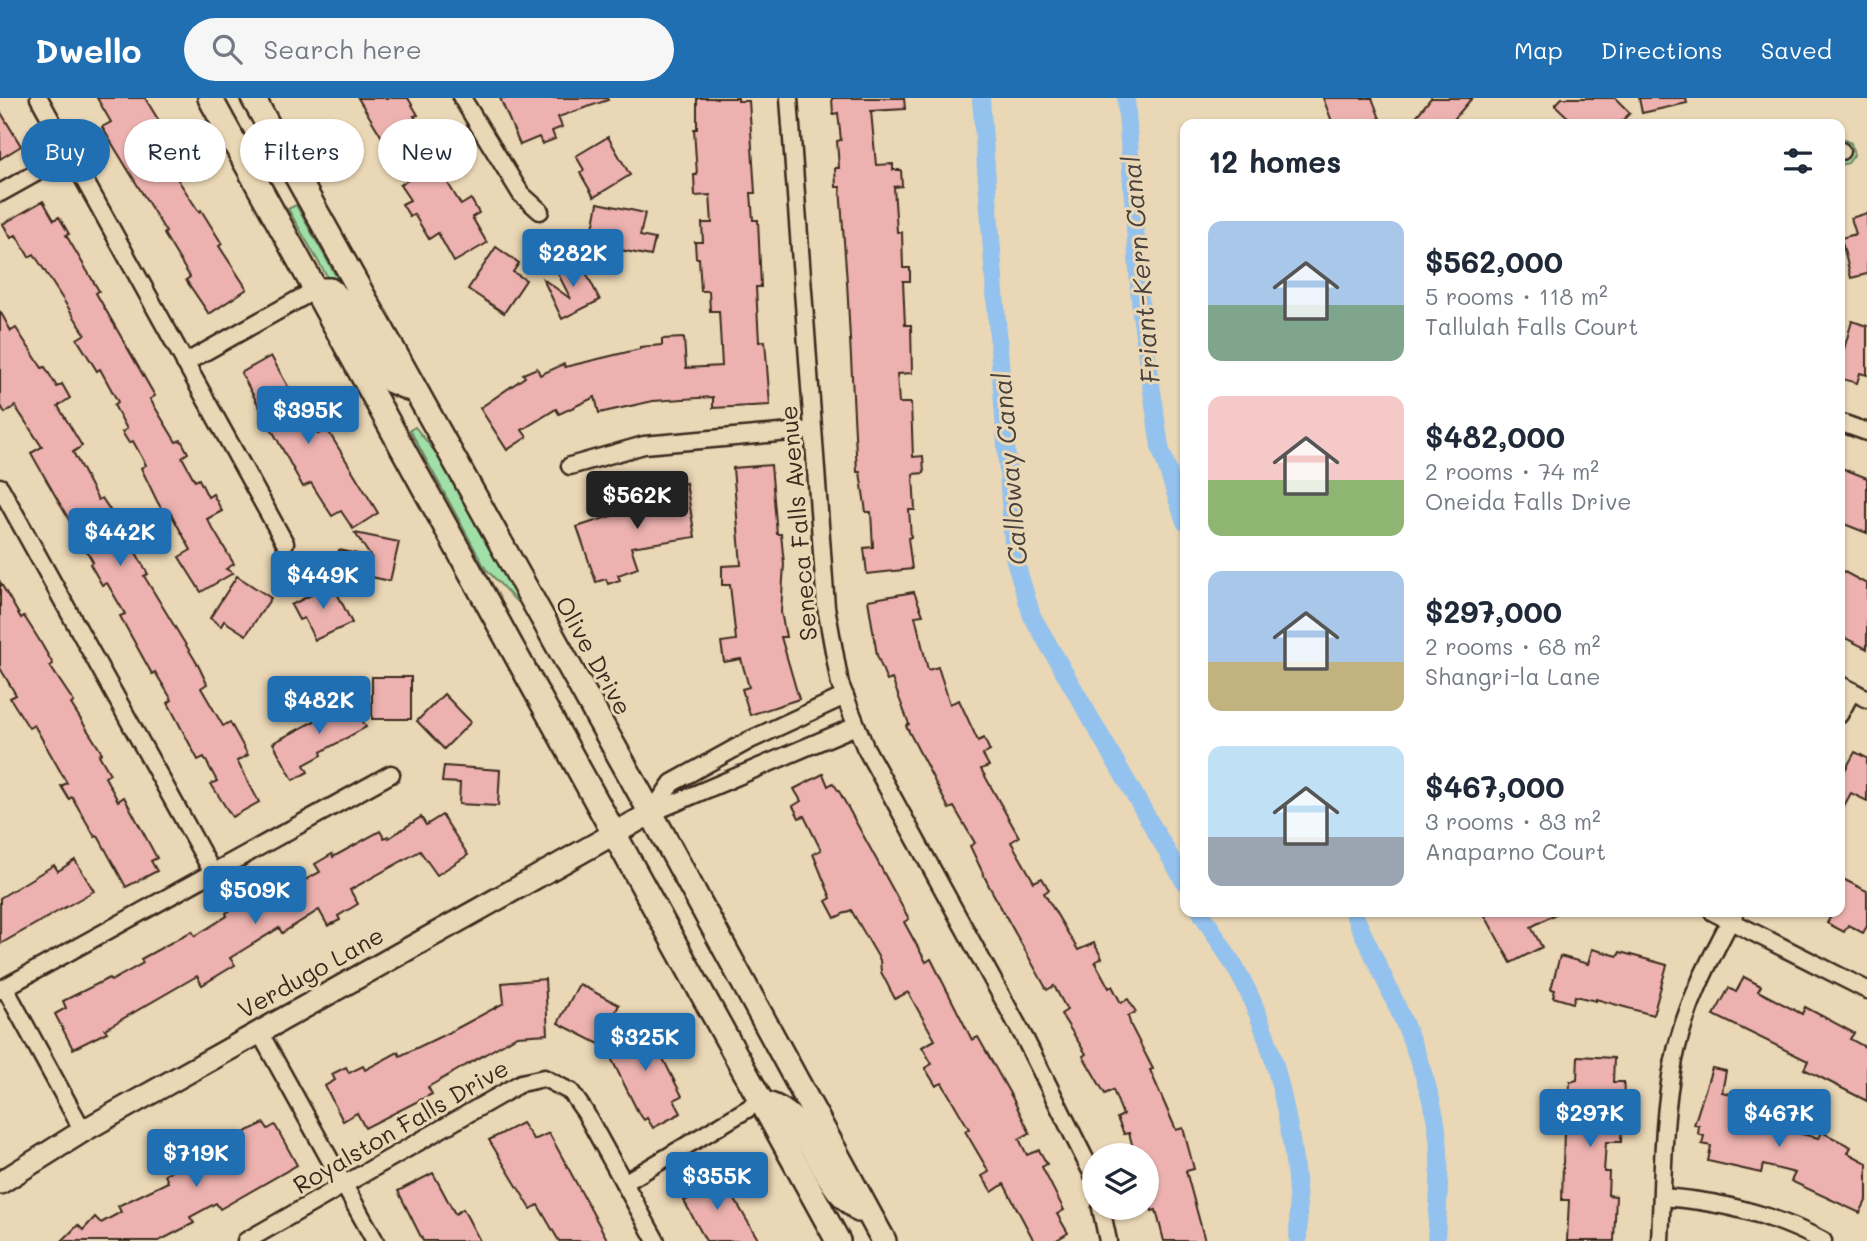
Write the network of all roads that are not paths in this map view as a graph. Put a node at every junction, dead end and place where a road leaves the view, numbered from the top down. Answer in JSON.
{"nodes":[{"id":1,"x":39,"y":98,"type":"edge"},
{"id":2,"x":210,"y":98,"type":"edge"},
{"id":3,"x":253,"y":98,"type":"edge"},
{"id":4,"x":462,"y":98,"type":"edge"},
{"id":5,"x":789,"y":98,"type":"edge"},
{"id":6,"x":51,"y":119,"type":"edge"},
{"id":7,"x":21,"y":181,"type":"edge"},
{"id":8,"x":85,"y":182,"type":"edge"},
{"id":9,"x":0,"y":193,"type":"edge"},
{"id":10,"x":540,"y":211,"type":"dead end"},
{"id":11,"x":315,"y":290,"type":"junction"},
{"id":12,"x":185,"y":363,"type":"junction"},
{"id":13,"x":415,"y":391,"type":"junction"},
{"id":14,"x":1845,"y":424,"type":"edge"},
{"id":15,"x":813,"y":430,"type":"junction"},
{"id":16,"x":1867,"y":432,"type":"edge"},
{"id":17,"x":570,"y":466,"type":"dead end"},
{"id":18,"x":0,"y":487,"type":"edge"},
{"id":19,"x":285,"y":543,"type":"dead end"},
{"id":20,"x":1846,"y":687,"type":"edge"},
{"id":21,"x":845,"y":696,"type":"junction"},
{"id":22,"x":1867,"y":699,"type":"edge"},
{"id":23,"x":856,"y":726,"type":"junction"},
{"id":24,"x":391,"y":774,"type":"dead end"},
{"id":25,"x":650,"y":813,"type":"junction"},
{"id":26,"x":612,"y":833,"type":"junction"},
{"id":27,"x":213,"y":873,"type":"junction"},
{"id":28,"x":1732,"y":917,"type":"edge"},
{"id":29,"x":1735,"y":917,"type":"edge"},
{"id":30,"x":2,"y":989,"type":"edge"},
{"id":31,"x":1867,"y":990,"type":"edge"},
{"id":32,"x":260,"y":1032,"type":"junction"},
{"id":33,"x":759,"y":1102,"type":"junction"},
{"id":34,"x":83,"y":1131,"type":"junction"},
{"id":35,"x":1082,"y":1153,"type":"edge"},
{"id":36,"x":0,"y":1183,"type":"edge"},
{"id":37,"x":624,"y":1183,"type":"junction"},
{"id":38,"x":344,"y":1186,"type":"junction"},
{"id":39,"x":1662,"y":1197,"type":"junction"},
{"id":40,"x":1104,"y":1220,"type":"edge"},
{"id":41,"x":879,"y":1233,"type":"edge"},
{"id":42,"x":246,"y":1241,"type":"edge"},
{"id":43,"x":375,"y":1241,"type":"edge"},
{"id":44,"x":656,"y":1241,"type":"edge"},
{"id":45,"x":838,"y":1241,"type":"edge"},
{"id":46,"x":1108,"y":1241,"type":"edge"},
{"id":47,"x":1660,"y":1241,"type":"edge"},
{"id":48,"x":1823,"y":1241,"type":"edge"}],
"edges":[{"from":1,"to":6,"type":"street"},
{"from":2,"to":11,"type":"main road"},
{"from":3,"to":13,"type":"main road","name":"Olive Drive"},
{"from":4,"to":10,"type":"street"},
{"from":5,"to":15,"type":"street","name":"Seneca Falls Avenue"},
{"from":7,"to":9,"type":"street"},
{"from":8,"to":12,"type":"street"},
{"from":11,"to":12,"type":"street"},
{"from":11,"to":13,"type":"main road"},
{"from":11,"to":26,"type":"main road"},
{"from":12,"to":19,"type":"street"},
{"from":13,"to":25,"type":"main road","name":"Olive Drive"},
{"from":14,"to":16,"type":"street"},
{"from":15,"to":17,"type":"street"},
{"from":15,"to":21,"type":"street","name":"Seneca Falls Avenue"},
{"from":18,"to":27,"type":"street"},
{"from":20,"to":22,"type":"street"},
{"from":21,"to":23,"type":"street","name":"Seneca Falls Avenue"},
{"from":21,"to":25,"type":"street"},
{"from":23,"to":25,"type":"street"},
{"from":23,"to":35,"type":"street","name":"Seneca Falls Avenue"},
{"from":24,"to":27,"type":"street"},
{"from":25,"to":26,"type":"street","name":"Verdugo Lane"},
{"from":25,"to":41,"type":"main road","name":"Olive Drive"},
{"from":26,"to":32,"type":"street","name":"Verdugo Lane"},
{"from":26,"to":33,"type":"main road"},
{"from":27,"to":30,"type":"street"},
{"from":28,"to":39,"type":"street"},
{"from":29,"to":31,"type":"street"},
{"from":30,"to":34,"type":"street"},
{"from":32,"to":34,"type":"street","name":"Verdugo Lane"},
{"from":32,"to":38,"type":"street"},
{"from":33,"to":37,"type":"street"},
{"from":33,"to":41,"type":"main road"},
{"from":33,"to":45,"type":"main road"},
{"from":34,"to":36,"type":"street","name":"Verdugo Lane"},
{"from":37,"to":38,"type":"street","name":"Royalston Falls Drive"},
{"from":37,"to":44,"type":"street"},
{"from":38,"to":42,"type":"street","name":"Royalston Falls Drive"},
{"from":38,"to":43,"type":"street"},
{"from":39,"to":47,"type":"street"},
{"from":39,"to":48,"type":"street"},
{"from":40,"to":46,"type":"street"}]}
